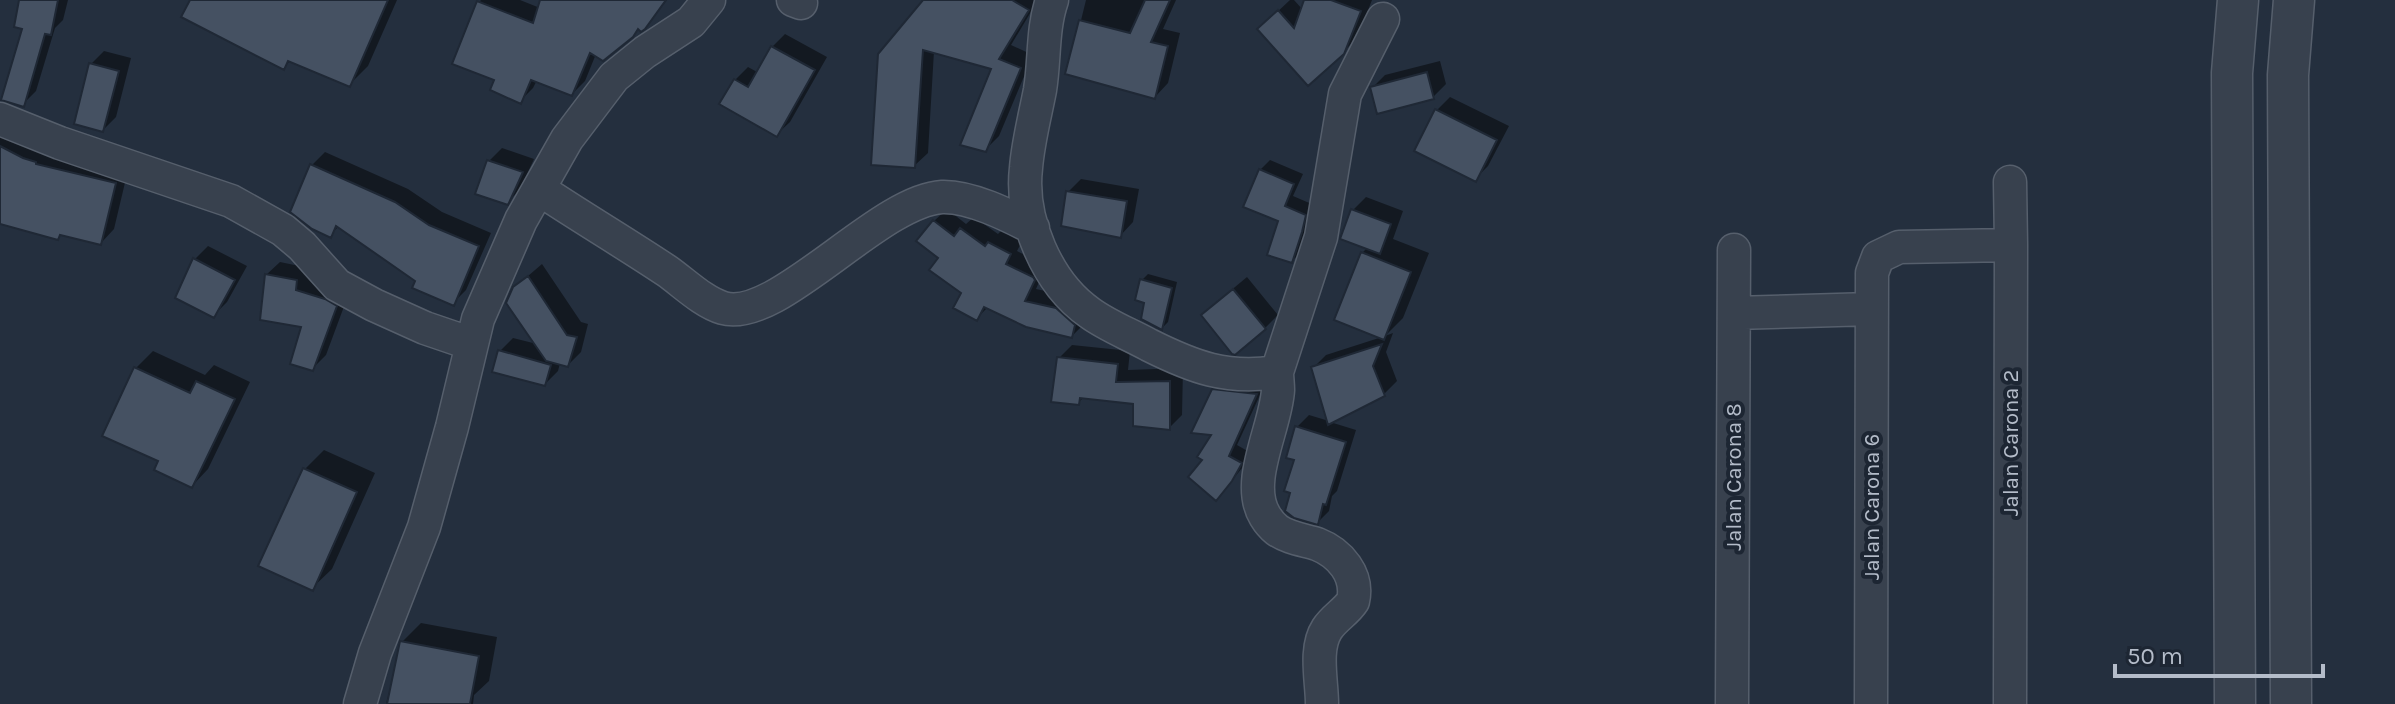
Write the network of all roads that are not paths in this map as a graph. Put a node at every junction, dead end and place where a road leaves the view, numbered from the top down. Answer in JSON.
{"nodes":[{"id":1,"x":1052,"y":0,"type":"edge"},
{"id":2,"x":2238,"y":0,"type":"edge"},
{"id":3,"x":2294,"y":0,"type":"edge"},
{"id":4,"x":706,"y":1,"type":"edge"},
{"id":5,"x":1383,"y":19,"type":"dead end"},
{"id":6,"x":0,"y":119,"type":"edge"},
{"id":7,"x":2010,"y":182,"type":"dead end"},
{"id":8,"x":539,"y":189,"type":"junction"},
{"id":9,"x":1033,"y":228,"type":"junction"},
{"id":10,"x":2011,"y":245,"type":"junction"},
{"id":11,"x":1734,"y":250,"type":"dead end"},
{"id":12,"x":1871,"y":309,"type":"junction"},
{"id":13,"x":1734,"y":313,"type":"junction"},
{"id":14,"x":472,"y":344,"type":"junction"},
{"id":15,"x":1277,"y":372,"type":"junction"},
{"id":16,"x":360,"y":704,"type":"edge"},
{"id":17,"x":1322,"y":704,"type":"edge"},
{"id":18,"x":1732,"y":704,"type":"edge"},
{"id":19,"x":1871,"y":704,"type":"edge"},
{"id":20,"x":2010,"y":704,"type":"edge"},
{"id":21,"x":2235,"y":704,"type":"edge"},
{"id":22,"x":2291,"y":704,"type":"edge"}],
"edges":[{"from":1,"to":9,"type":"street"},
{"from":2,"to":21,"type":"street"},
{"from":3,"to":22,"type":"street"},
{"from":4,"to":8,"type":"street"},
{"from":5,"to":15,"type":"street"},
{"from":6,"to":14,"type":"street"},
{"from":7,"to":10,"type":"street","name":"Jalan Carona 2"},
{"from":8,"to":9,"type":"street"},
{"from":8,"to":14,"type":"street"},
{"from":9,"to":15,"type":"street"},
{"from":10,"to":12,"type":"street","name":"Jalan Carona 6"},
{"from":10,"to":20,"type":"street","name":"Jalan Carona 2"},
{"from":11,"to":13,"type":"street","name":"Jalan Carona 8"},
{"from":12,"to":13,"type":"street"},
{"from":12,"to":19,"type":"street","name":"Jalan Carona 6"},
{"from":13,"to":18,"type":"street","name":"Jalan Carona 8"},
{"from":14,"to":16,"type":"street"},
{"from":15,"to":17,"type":"street"}]}
